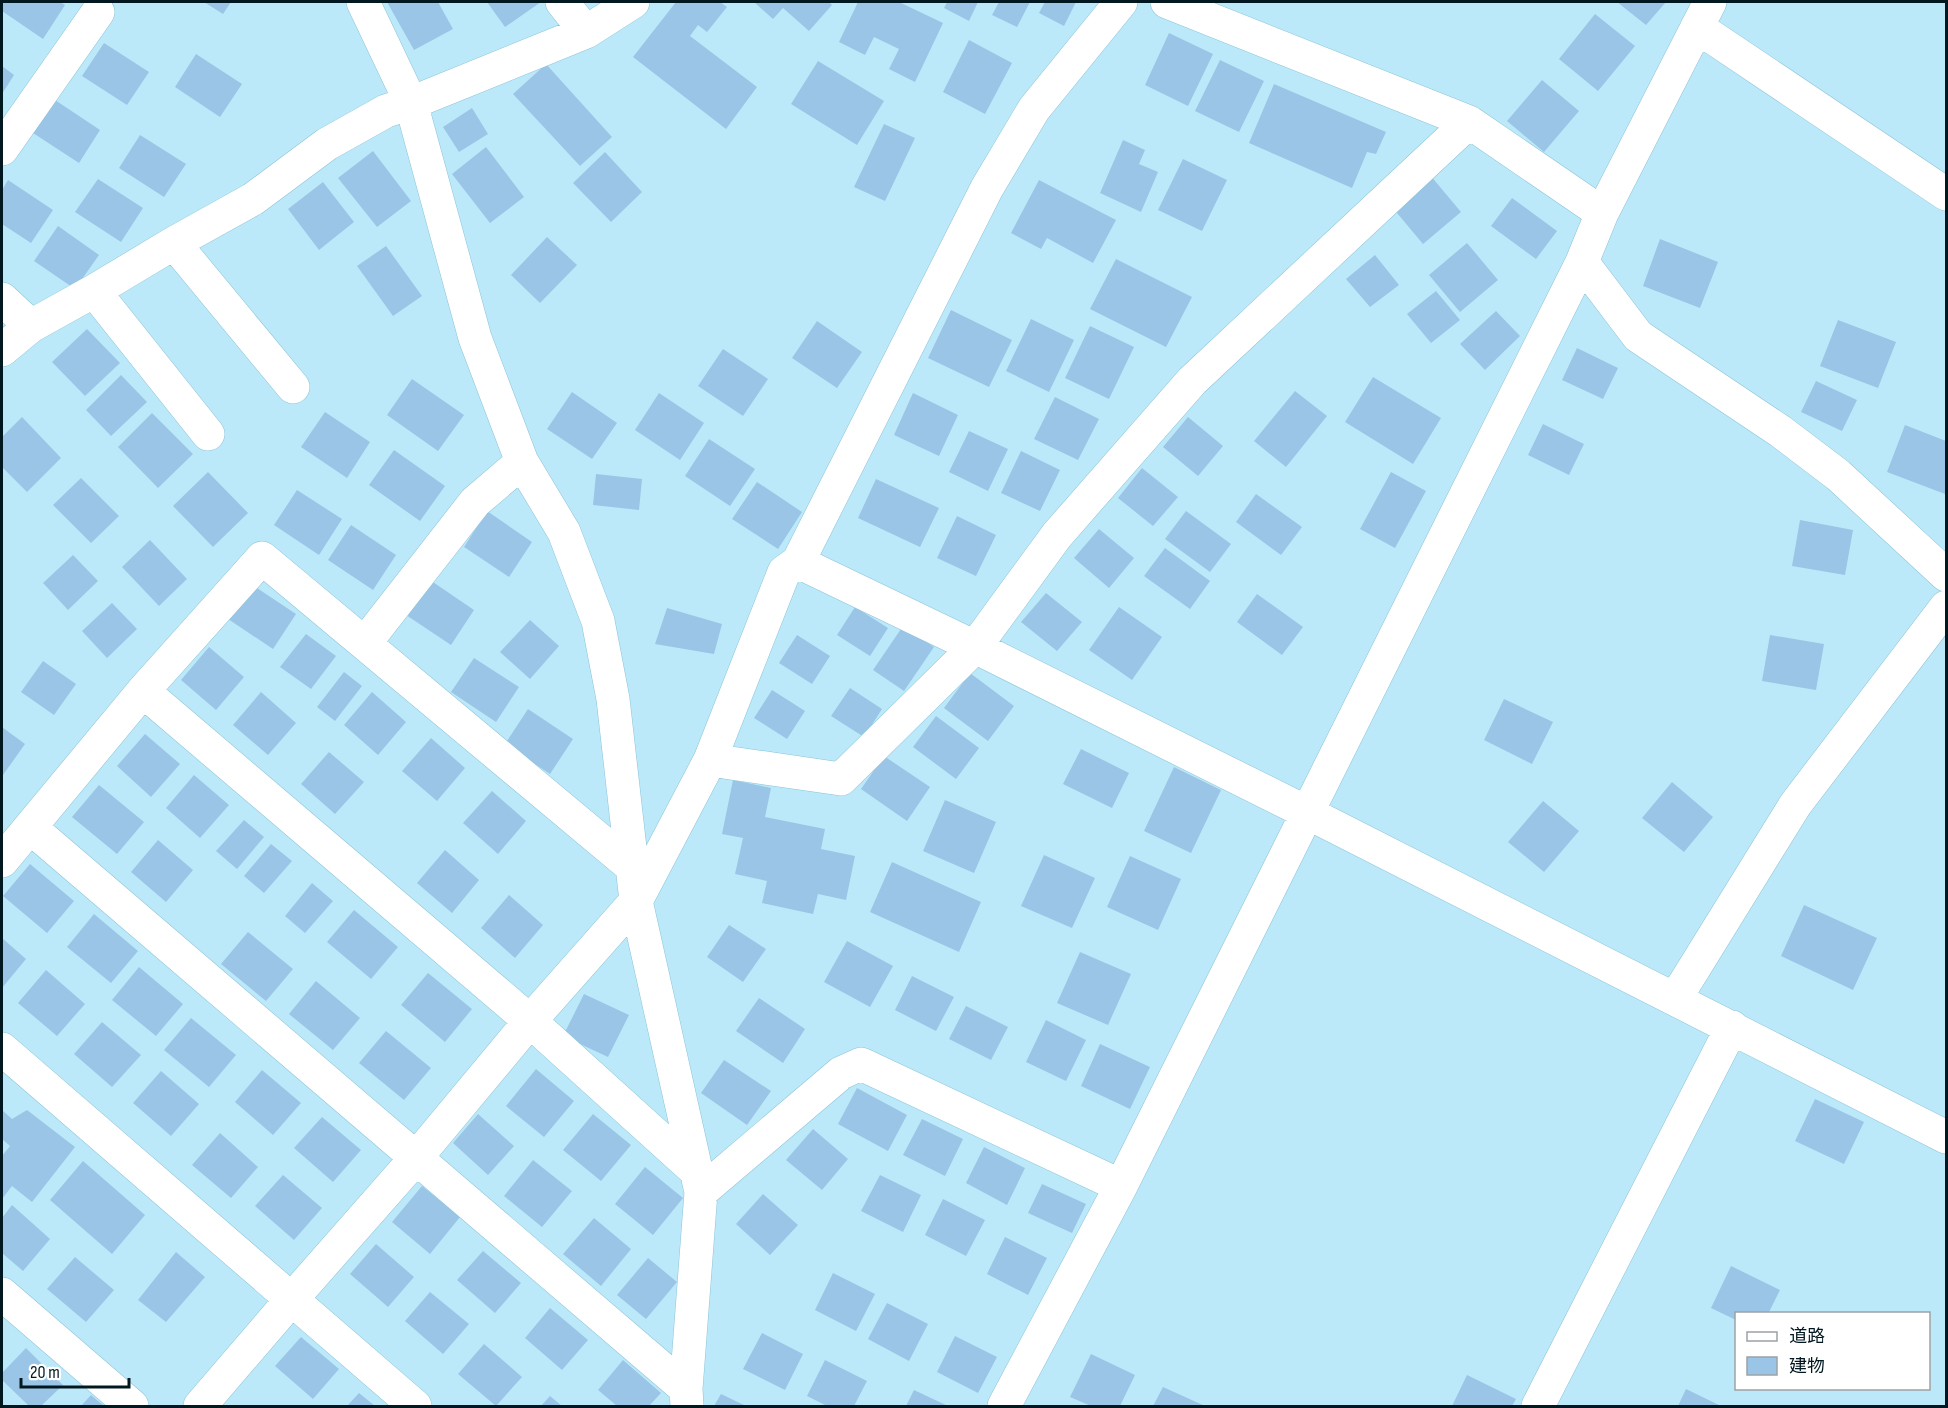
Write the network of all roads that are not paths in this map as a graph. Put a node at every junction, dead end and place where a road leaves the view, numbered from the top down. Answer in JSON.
{"nodes":[{"id":1,"x":363,"y":2,"type":"edge"},
{"id":2,"x":561,"y":2,"type":"edge"},
{"id":3,"x":633,"y":2,"type":"edge"},
{"id":4,"x":1121,"y":2,"type":"edge"},
{"id":5,"x":1167,"y":2,"type":"edge"},
{"id":6,"x":98,"y":12,"type":"dead end"},
{"id":7,"x":1704,"y":14,"type":"edge"},
{"id":8,"x":585,"y":32,"type":"junction"},
{"id":9,"x":411,"y":103,"type":"junction"},
{"id":10,"x":1469,"y":122,"type":"junction"},
{"id":11,"x":2,"y":149,"type":"edge"},
{"id":12,"x":1947,"y":194,"type":"edge"},
{"id":13,"x":1602,"y":213,"type":"junction"},
{"id":14,"x":174,"y":243,"type":"junction"},
{"id":15,"x":1582,"y":262,"type":"junction"},
{"id":16,"x":94,"y":291,"type":"junction"},
{"id":17,"x":2,"y":299,"type":"edge"},
{"id":18,"x":31,"y":326,"type":"junction"},
{"id":19,"x":2,"y":350,"type":"edge"},
{"id":20,"x":293,"y":387,"type":"dead end"},
{"id":21,"x":208,"y":434,"type":"dead end"},
{"id":22,"x":522,"y":462,"type":"junction"},
{"id":23,"x":798,"y":562,"type":"junction"},
{"id":24,"x":1947,"y":575,"type":"edge"},
{"id":25,"x":1947,"y":607,"type":"edge"},
{"id":26,"x":365,"y":643,"type":"junction"},
{"id":27,"x":975,"y":647,"type":"junction"},
{"id":28,"x":143,"y":691,"type":"junction"},
{"id":29,"x":710,"y":760,"type":"junction"},
{"id":30,"x":1308,"y":813,"type":"junction"},
{"id":31,"x":31,"y":828,"type":"junction"},
{"id":32,"x":2,"y":861,"type":"edge"},
{"id":33,"x":631,"y":866,"type":"junction"},
{"id":34,"x":636,"y":901,"type":"junction"},
{"id":35,"x":1675,"y":999,"type":"junction"},
{"id":36,"x":530,"y":1021,"type":"junction"},
{"id":37,"x":1732,"y":1027,"type":"junction"},
{"id":38,"x":2,"y":1049,"type":"edge"},
{"id":39,"x":1947,"y":1137,"type":"edge"},
{"id":40,"x":416,"y":1158,"type":"junction"},
{"id":41,"x":699,"y":1182,"type":"junction"},
{"id":42,"x":1121,"y":1186,"type":"junction"},
{"id":43,"x":2,"y":1294,"type":"edge"},
{"id":44,"x":291,"y":1300,"type":"junction"},
{"id":45,"x":687,"y":1398,"type":"edge"},
{"id":46,"x":1012,"y":1404,"type":"edge"},
{"id":47,"x":132,"y":1407,"type":"edge"},
{"id":48,"x":200,"y":1407,"type":"edge"},
{"id":49,"x":415,"y":1407,"type":"edge"},
{"id":50,"x":1538,"y":1407,"type":"edge"}],
"edges":[{"from":1,"to":9,"type":"street"},
{"from":2,"to":8,"type":"street"},
{"from":3,"to":8,"type":"street"},
{"from":4,"to":23,"type":"street"},
{"from":5,"to":10,"type":"street"},
{"from":6,"to":11,"type":"street"},
{"from":7,"to":12,"type":"street"},
{"from":7,"to":13,"type":"street"},
{"from":8,"to":9,"type":"street"},
{"from":9,"to":14,"type":"street"},
{"from":9,"to":22,"type":"street"},
{"from":10,"to":13,"type":"street"},
{"from":10,"to":27,"type":"street"},
{"from":13,"to":15,"type":"street"},
{"from":14,"to":16,"type":"street"},
{"from":14,"to":20,"type":"street"},
{"from":15,"to":24,"type":"street"},
{"from":15,"to":30,"type":"street"},
{"from":16,"to":18,"type":"street"},
{"from":16,"to":21,"type":"street"},
{"from":17,"to":18,"type":"street"},
{"from":18,"to":19,"type":"street"},
{"from":22,"to":26,"type":"street"},
{"from":22,"to":33,"type":"street"},
{"from":23,"to":27,"type":"street"},
{"from":23,"to":29,"type":"street"},
{"from":25,"to":35,"type":"street"},
{"from":26,"to":28,"type":"street"},
{"from":26,"to":33,"type":"street"},
{"from":27,"to":29,"type":"street"},
{"from":27,"to":30,"type":"street"},
{"from":28,"to":31,"type":"street"},
{"from":28,"to":36,"type":"street"},
{"from":29,"to":34,"type":"street"},
{"from":30,"to":35,"type":"street"},
{"from":30,"to":42,"type":"street"},
{"from":31,"to":32,"type":"street"},
{"from":31,"to":40,"type":"street"},
{"from":33,"to":34,"type":"street"},
{"from":34,"to":36,"type":"street"},
{"from":34,"to":41,"type":"street"},
{"from":35,"to":37,"type":"street"},
{"from":36,"to":40,"type":"street"},
{"from":36,"to":41,"type":"street"},
{"from":37,"to":39,"type":"street"},
{"from":37,"to":50,"type":"street"},
{"from":38,"to":44,"type":"street"},
{"from":40,"to":44,"type":"street"},
{"from":40,"to":45,"type":"street"},
{"from":41,"to":42,"type":"street"},
{"from":41,"to":45,"type":"street"},
{"from":42,"to":46,"type":"street"},
{"from":43,"to":47,"type":"street"},
{"from":44,"to":48,"type":"street"},
{"from":44,"to":49,"type":"street"}]}
